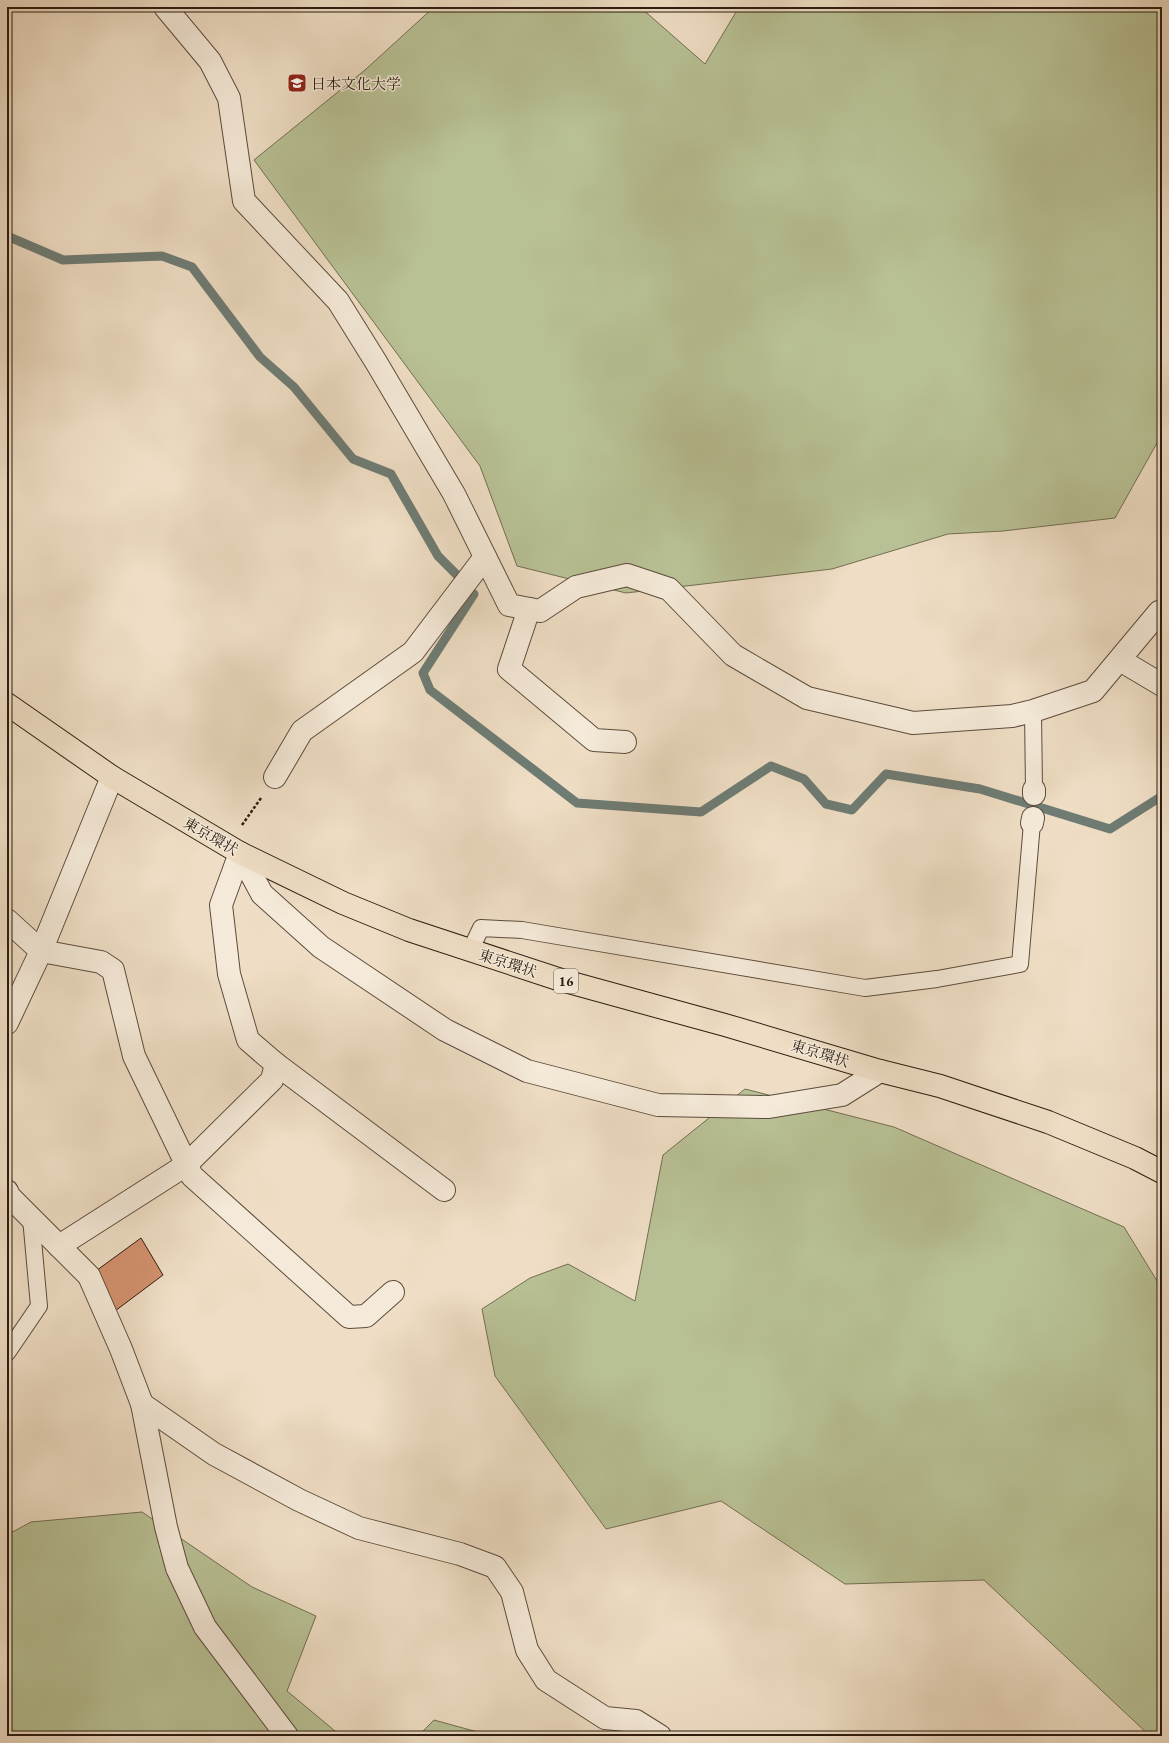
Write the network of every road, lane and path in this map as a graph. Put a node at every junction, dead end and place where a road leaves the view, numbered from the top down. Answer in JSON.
{"nodes":[{"id":1,"x":165,"y":7,"type":"edge"},
{"id":2,"x":485,"y":557,"type":"junction"},
{"id":3,"x":529,"y":609,"type":"junction"},
{"id":4,"x":1162,"y":612,"type":"edge"},
{"id":5,"x":1120,"y":660,"type":"junction"},
{"id":6,"x":1162,"y":685,"type":"edge"},
{"id":7,"x":7,"y":704,"type":"edge"},
{"id":8,"x":1033,"y":711,"type":"junction"},
{"id":9,"x":625,"y":742,"type":"dead end"},
{"id":10,"x":112,"y":777,"type":"junction"},
{"id":11,"x":276,"y":777,"type":"joint"},
{"id":12,"x":241,"y":825,"type":"dead end"},
{"id":13,"x":240,"y":854,"type":"junction"},
{"id":14,"x":7,"y":920,"type":"edge"},
{"id":15,"x":41,"y":951,"type":"junction"},
{"id":16,"x":470,"y":951,"type":"junction"},
{"id":17,"x":7,"y":1023,"type":"edge"},
{"id":18,"x":276,"y":1064,"type":"junction"},
{"id":19,"x":880,"y":1071,"type":"junction"},
{"id":20,"x":186,"y":1165,"type":"junction"},
{"id":21,"x":1162,"y":1172,"type":"edge"},
{"id":22,"x":444,"y":1190,"type":"dead end"},
{"id":23,"x":8,"y":1196,"type":"edge"},
{"id":24,"x":31,"y":1218,"type":"junction"},
{"id":25,"x":59,"y":1246,"type":"junction"},
{"id":26,"x":393,"y":1292,"type":"dead end"},
{"id":27,"x":7,"y":1353,"type":"edge"},
{"id":28,"x":142,"y":1404,"type":"junction"},
{"id":29,"x":287,"y":1736,"type":"edge"},
{"id":30,"x":660,"y":1736,"type":"edge"}],
"edges":[{"from":1,"to":2,"type":"street"},
{"from":2,"to":3,"type":"street"},
{"from":2,"to":11,"type":"street"},
{"from":3,"to":8,"type":"street"},
{"from":3,"to":9,"type":"street"},
{"from":4,"to":5,"type":"street"},
{"from":5,"to":6,"type":"street"},
{"from":5,"to":8,"type":"street"},
{"from":7,"to":10,"type":"highway","name":"東京環状","number":"16"},
{"from":8,"to":16,"type":"lane"},
{"from":10,"to":13,"type":"highway","name":"東京環状","number":"16"},
{"from":10,"to":15,"type":"street"},
{"from":11,"to":12,"type":"path"},
{"from":13,"to":16,"type":"highway","name":"東京環状","number":"16"},
{"from":13,"to":18,"type":"street"},
{"from":13,"to":19,"type":"street"},
{"from":14,"to":15,"type":"street"},
{"from":15,"to":17,"type":"street"},
{"from":15,"to":20,"type":"street"},
{"from":16,"to":19,"type":"highway","name":"東京環状","number":"16"},
{"from":18,"to":20,"type":"street"},
{"from":18,"to":22,"type":"street"},
{"from":19,"to":21,"type":"highway","name":"東京環状","number":"16"},
{"from":20,"to":25,"type":"street"},
{"from":20,"to":26,"type":"street"},
{"from":23,"to":24,"type":"street"},
{"from":24,"to":25,"type":"street"},
{"from":24,"to":27,"type":"lane"},
{"from":25,"to":28,"type":"street"},
{"from":28,"to":29,"type":"street"},
{"from":28,"to":30,"type":"street"}]}
